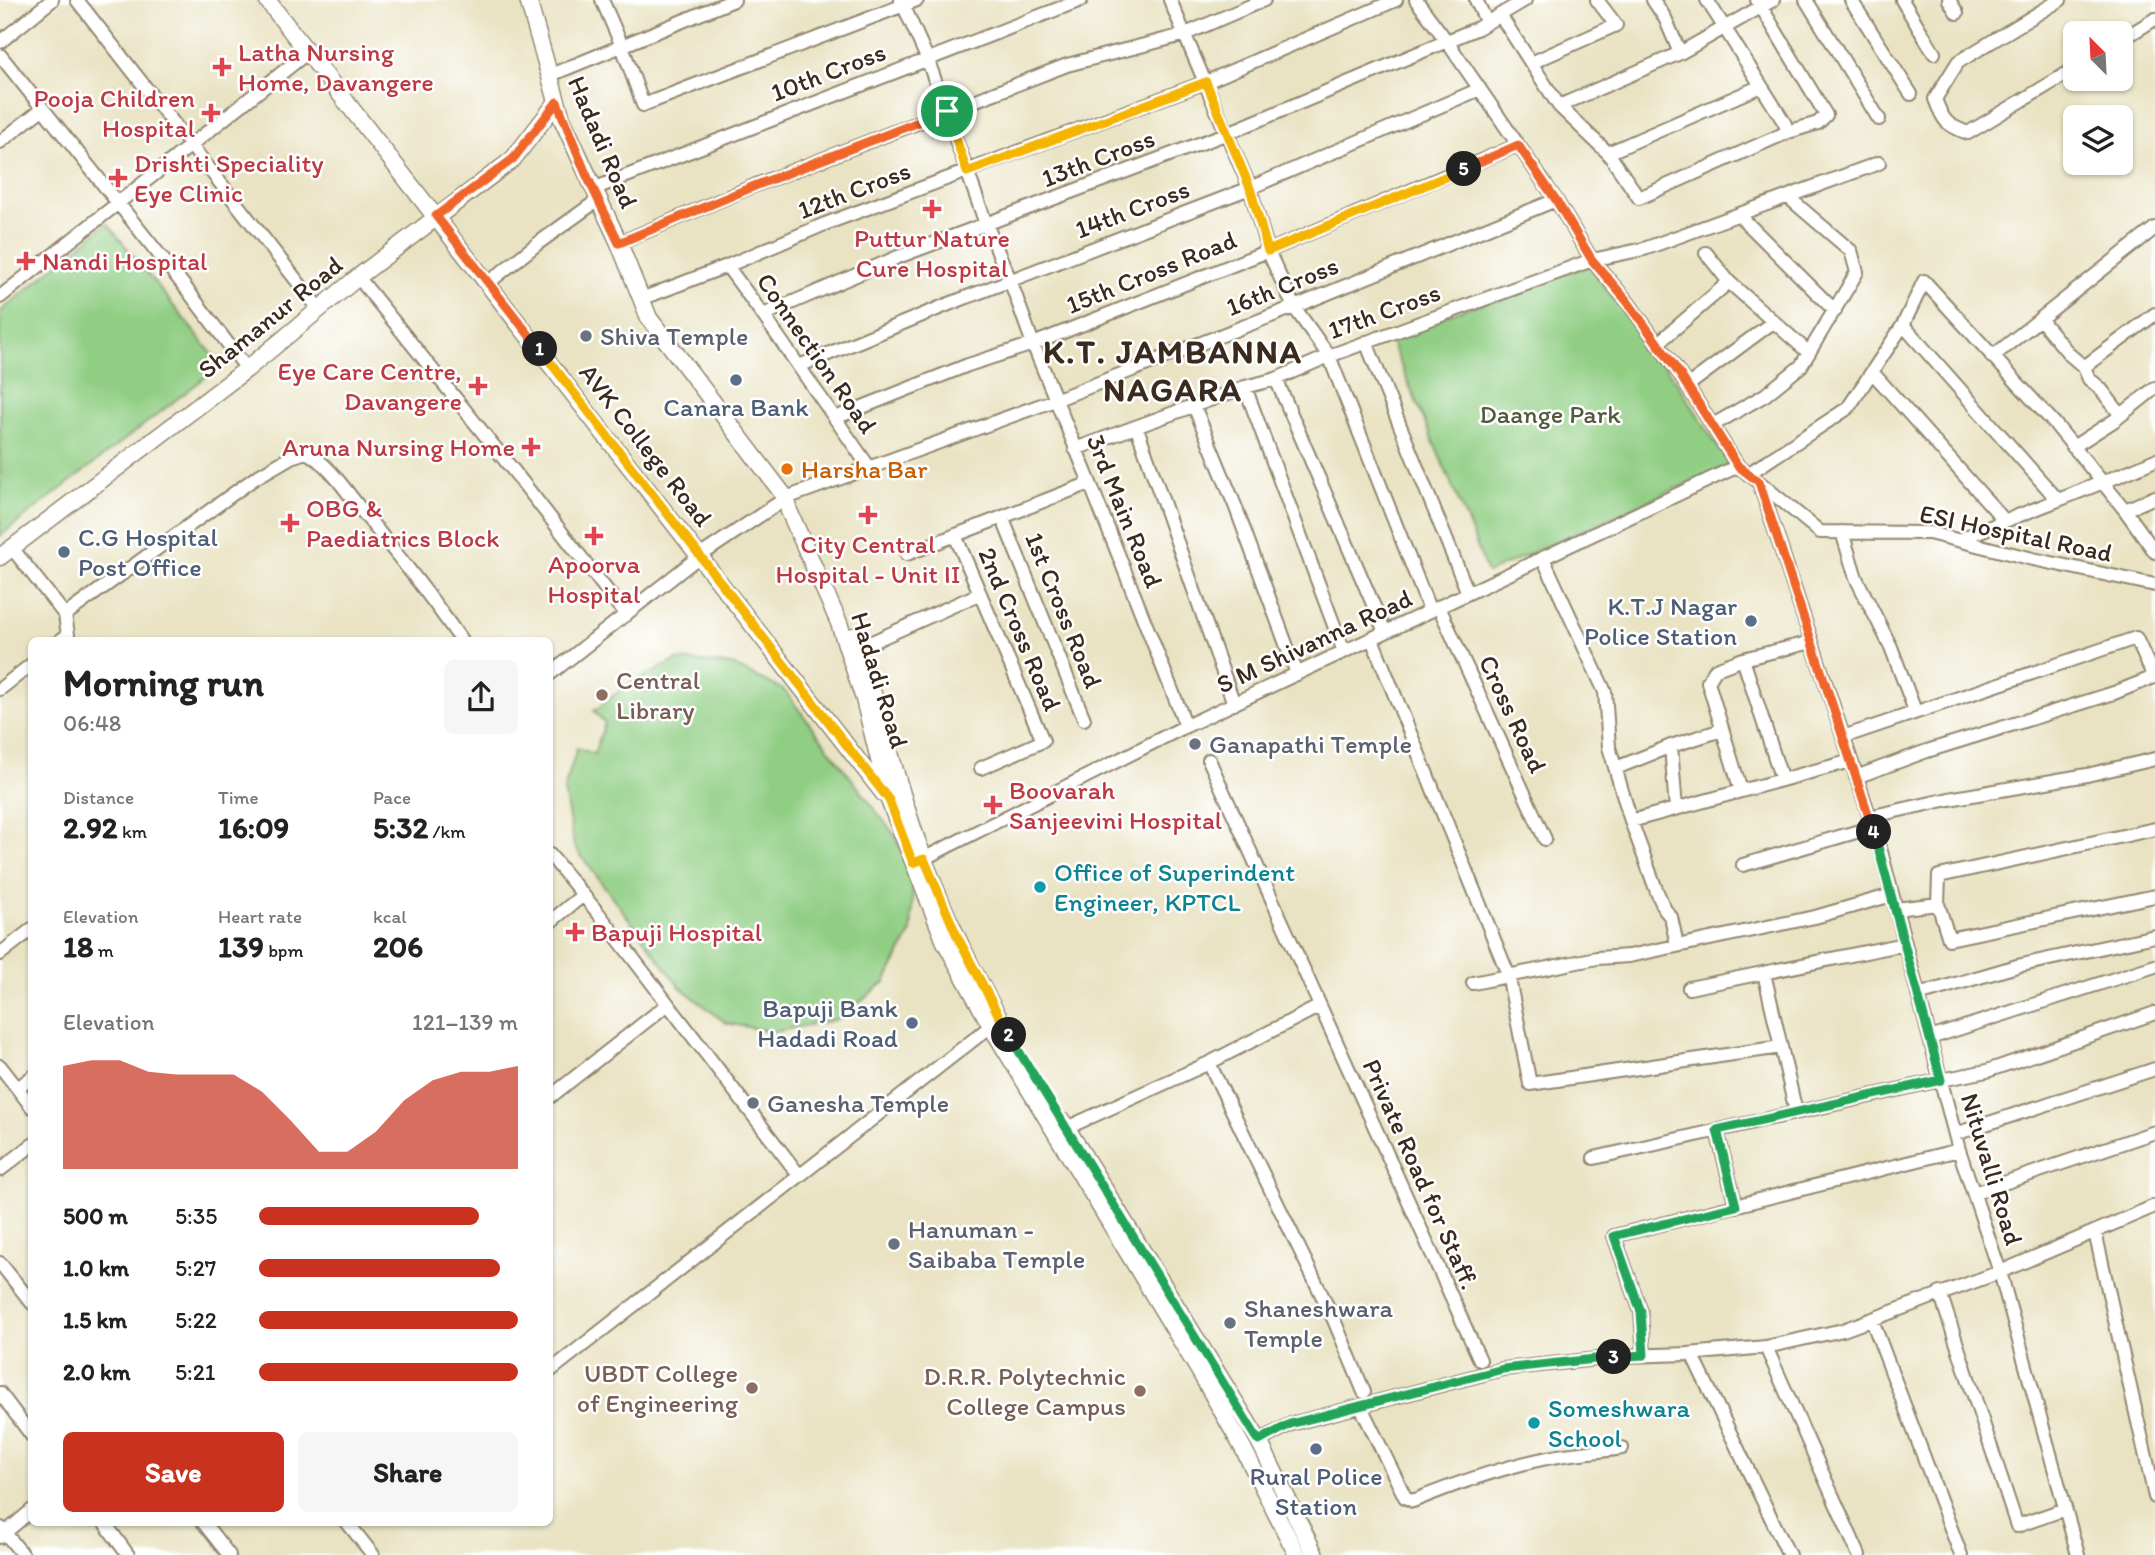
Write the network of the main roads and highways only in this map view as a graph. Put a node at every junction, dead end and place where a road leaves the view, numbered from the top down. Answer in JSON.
{"nodes":[{"id":1,"x":267,"y":0,"type":"edge"},
{"id":2,"x":528,"y":0,"type":"edge"},
{"id":3,"x":557,"y":102,"type":"junction"},
{"id":4,"x":436,"y":216,"type":"junction"},
{"id":5,"x":6,"y":553,"type":"edge"},
{"id":6,"x":884,"y":754,"type":"junction"},
{"id":7,"x":855,"y":755,"type":"junction"},
{"id":8,"x":889,"y":800,"type":"junction"},
{"id":9,"x":918,"y":861,"type":"junction"},
{"id":10,"x":1061,"y":1130,"type":"junction"},
{"id":11,"x":1297,"y":1555,"type":"edge"},
{"id":12,"x":1315,"y":1555,"type":"edge"}],
"edges":[{"from":1,"to":4,"type":"main road","name":"AVK College Road"},
{"from":2,"to":3,"type":"main road","name":"Hadadi Road"},
{"from":3,"to":4,"type":"main road","name":"Shamanur Road"},
{"from":3,"to":6,"type":"main road","name":"Hadadi Road"},
{"from":4,"to":5,"type":"main road","name":"Shamanur Road"},
{"from":4,"to":7,"type":"main road","name":"AVK College Road"},
{"from":6,"to":7,"type":"main road"},
{"from":6,"to":8,"type":"main road","name":"Hadadi Road"},
{"from":6,"to":9,"type":"main road"},
{"from":7,"to":8,"type":"main road","name":"AVK College Road"},
{"from":8,"to":9,"type":"main road","name":"Hadadi Road"},
{"from":9,"to":10,"type":"main road","name":"Hadadi Road"},
{"from":10,"to":11,"type":"main road","name":"Hadadi Road"},
{"from":10,"to":12,"type":"main road"}]}
